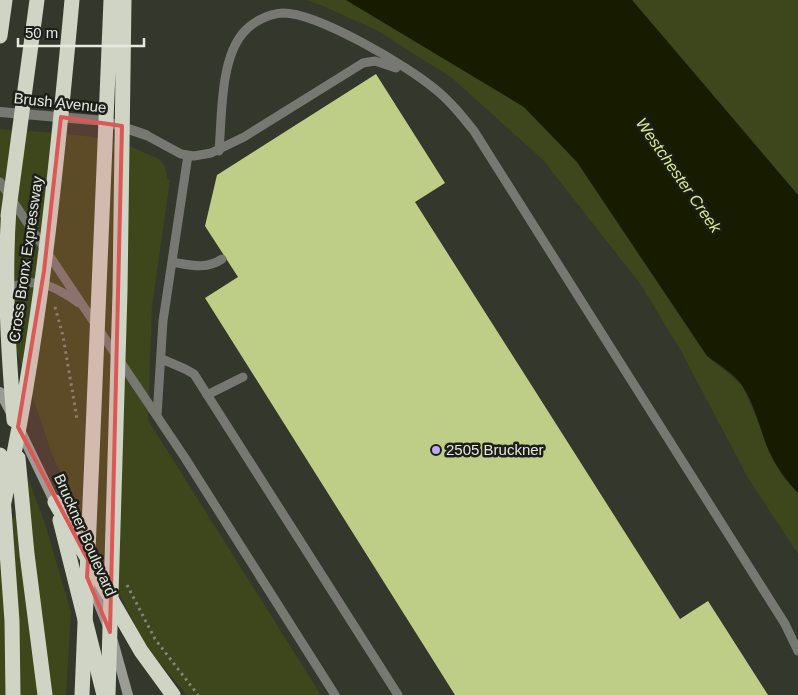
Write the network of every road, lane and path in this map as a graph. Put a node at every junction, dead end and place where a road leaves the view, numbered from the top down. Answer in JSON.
{"nodes":[{"id":1,"x":5,"y":0,"type":"edge"},
{"id":2,"x":37,"y":0,"type":"edge"},
{"id":3,"x":72,"y":0,"type":"edge"},
{"id":4,"x":111,"y":0,"type":"edge"},
{"id":5,"x":124,"y":0,"type":"edge"},
{"id":6,"x":0,"y":36,"type":"edge"},
{"id":7,"x":0,"y":112,"type":"edge"},
{"id":8,"x":146,"y":135,"type":"joint"},
{"id":9,"x":219,"y":151,"type":"junction"},
{"id":10,"x":188,"y":155,"type":"junction"},
{"id":11,"x":0,"y":182,"type":"edge"},
{"id":12,"x":9,"y":208,"type":"junction"},
{"id":13,"x":222,"y":259,"type":"dead end"},
{"id":14,"x":172,"y":262,"type":"junction"},
{"id":15,"x":0,"y":277,"type":"edge"},
{"id":16,"x":0,"y":296,"type":"edge"},
{"id":17,"x":84,"y":307,"type":"junction"},
{"id":18,"x":162,"y":359,"type":"junction"},
{"id":19,"x":243,"y":377,"type":"dead end"},
{"id":20,"x":0,"y":392,"type":"edge"},
{"id":21,"x":207,"y":395,"type":"junction"},
{"id":22,"x":157,"y":416,"type":"junction"},
{"id":23,"x":0,"y":455,"type":"edge"},
{"id":24,"x":55,"y":502,"type":"junction"},
{"id":25,"x":0,"y":520,"type":"edge"},
{"id":26,"x":798,"y":651,"type":"edge"},
{"id":27,"x":798,"y":656,"type":"edge"},
{"id":28,"x":13,"y":695,"type":"edge"},
{"id":29,"x":45,"y":695,"type":"edge"},
{"id":30,"x":82,"y":695,"type":"edge"},
{"id":31,"x":106,"y":695,"type":"edge"},
{"id":32,"x":128,"y":695,"type":"edge"},
{"id":33,"x":173,"y":695,"type":"edge"},
{"id":34,"x":335,"y":695,"type":"edge"},
{"id":35,"x":398,"y":695,"type":"edge"}],
"edges":[{"from":1,"to":6,"type":"highway"},
{"from":2,"to":12,"type":"highway","bridge":true},
{"from":3,"to":25,"type":"highway","name":"Cross Bronx Expressway","bridge":true},
{"from":4,"to":30,"type":"highway","bridge":true},
{"from":5,"to":31,"type":"highway","bridge":true},
{"from":7,"to":8,"type":"street","name":"Brush Avenue"},
{"from":8,"to":10,"type":"lane"},
{"from":9,"to":10,"type":"lane"},
{"from":9,"to":26,"type":"lane"},
{"from":9,"to":27,"type":"lane"},
{"from":10,"to":14,"type":"lane"},
{"from":11,"to":17,"type":"lane"},
{"from":12,"to":15,"type":"highway","bridge":true},
{"from":12,"to":29,"type":"highway","bridge":true},
{"from":13,"to":14,"type":"lane"},
{"from":14,"to":18,"type":"lane"},
{"from":16,"to":17,"type":"lane"},
{"from":17,"to":22,"type":"lane"},
{"from":18,"to":21,"type":"lane"},
{"from":18,"to":22,"type":"lane"},
{"from":19,"to":21,"type":"lane"},
{"from":20,"to":24,"type":"main road","name":"Bruckner Boulevard"},
{"from":21,"to":35,"type":"lane"},
{"from":22,"to":34,"type":"lane"},
{"from":23,"to":28,"type":"highway","bridge":true},
{"from":24,"to":31,"type":"highway"},
{"from":24,"to":32,"type":"main road","name":"Bruckner Boulevard"},
{"from":24,"to":33,"type":"highway"}]}
